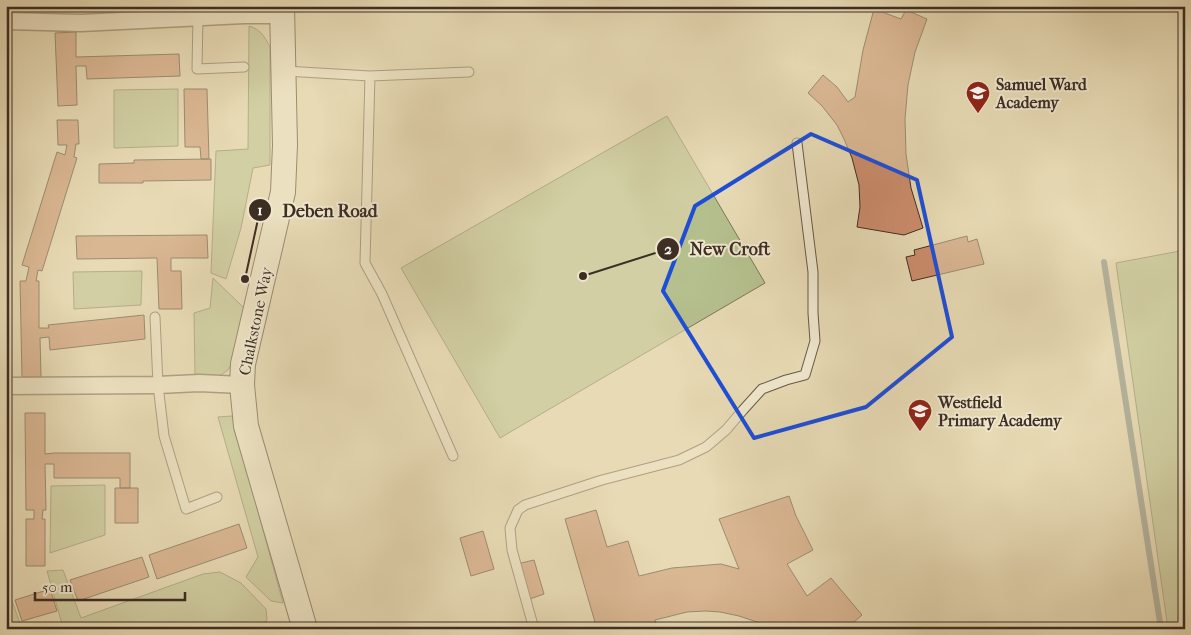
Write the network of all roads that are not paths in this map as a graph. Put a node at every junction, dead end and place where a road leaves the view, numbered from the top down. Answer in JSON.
{"nodes":[{"id":1,"x":282,"y":10,"type":"edge"},
{"id":2,"x":204,"y":13,"type":"edge"},
{"id":3,"x":6,"y":21,"type":"edge"},
{"id":4,"x":244,"y":67,"type":"dead end"},
{"id":5,"x":284,"y":71,"type":"junction"},
{"id":6,"x":469,"y":72,"type":"dead end"},
{"id":7,"x":370,"y":76,"type":"junction"},
{"id":8,"x":796,"y":143,"type":"dead end"},
{"id":9,"x":155,"y":317,"type":"dead end"},
{"id":10,"x":158,"y":385,"type":"junction"},
{"id":11,"x":242,"y":385,"type":"junction"},
{"id":12,"x":6,"y":386,"type":"edge"},
{"id":13,"x":453,"y":456,"type":"dead end"},
{"id":14,"x":216,"y":497,"type":"dead end"},
{"id":15,"x":304,"y":625,"type":"edge"},
{"id":16,"x":534,"y":629,"type":"edge"}],
"edges":[{"from":1,"to":2,"type":"street"},
{"from":1,"to":5,"type":"street","name":"Chalkstone Way"},
{"from":2,"to":3,"type":"street"},
{"from":2,"to":4,"type":"lane"},
{"from":5,"to":7,"type":"lane"},
{"from":5,"to":11,"type":"street","name":"Chalkstone Way"},
{"from":6,"to":7,"type":"lane"},
{"from":7,"to":13,"type":"lane"},
{"from":8,"to":16,"type":"lane"},
{"from":9,"to":10,"type":"lane"},
{"from":10,"to":11,"type":"street"},
{"from":10,"to":12,"type":"street"},
{"from":10,"to":14,"type":"lane"},
{"from":11,"to":15,"type":"street","name":"Chalkstone Way"}]}
